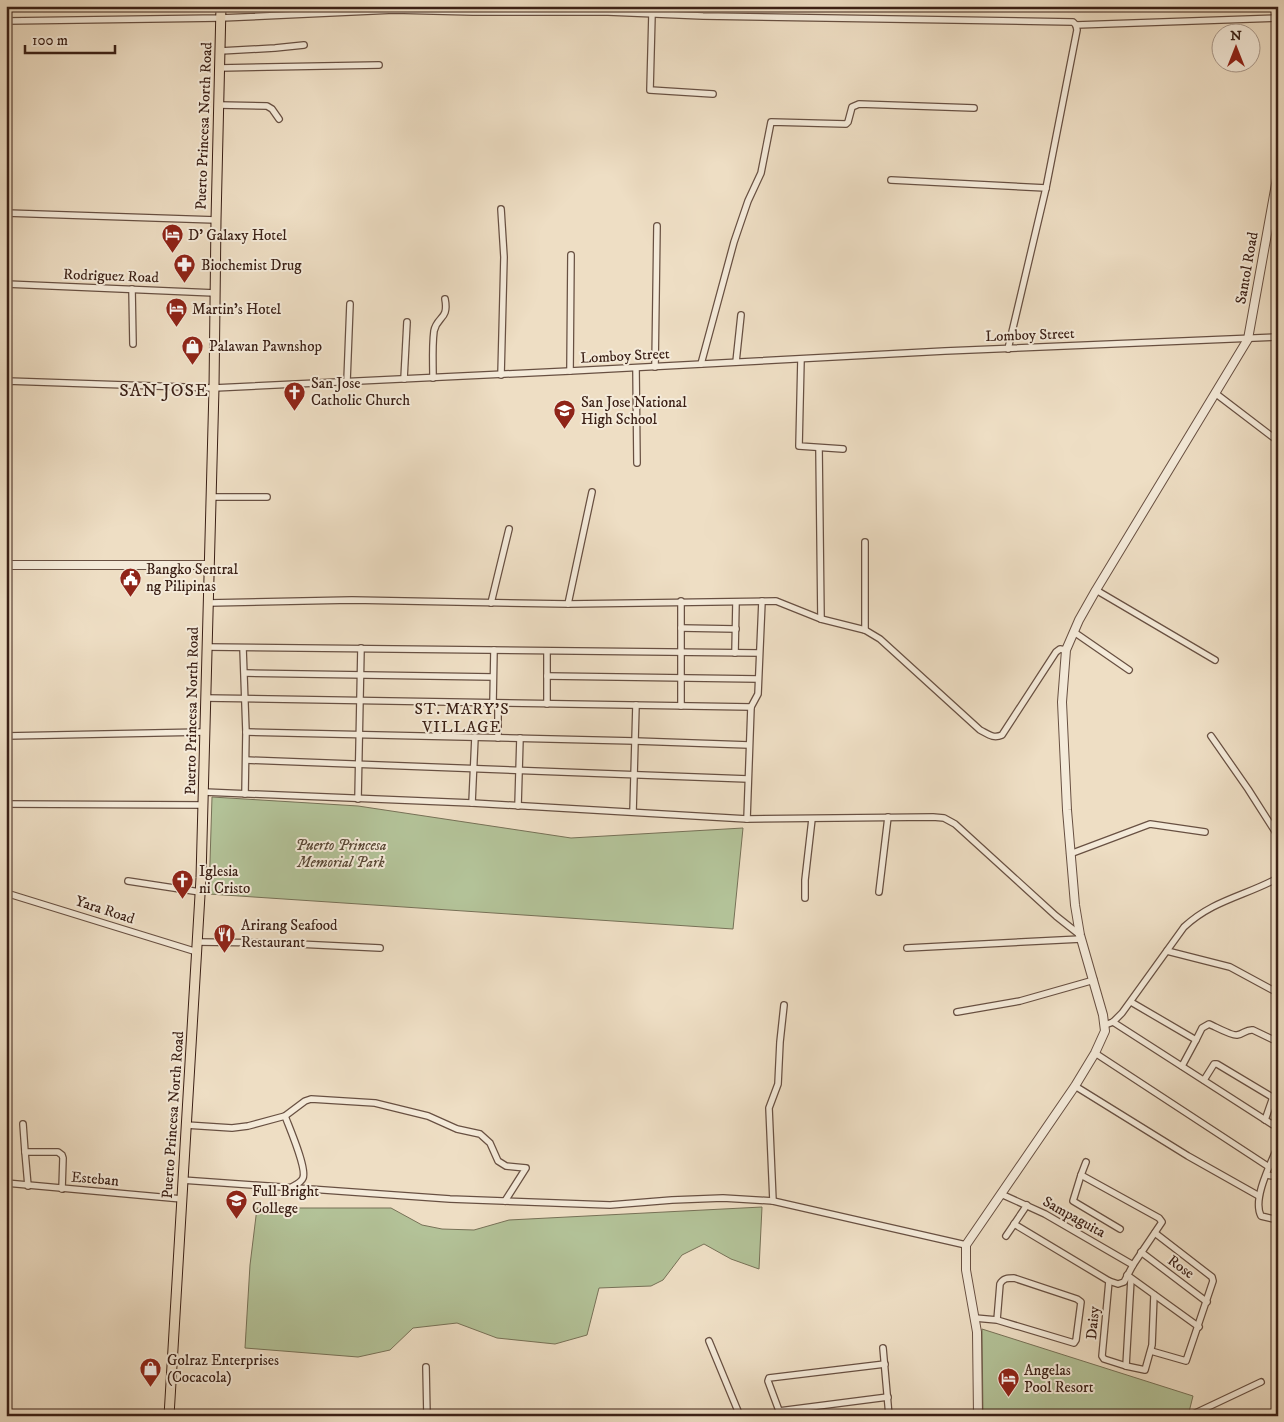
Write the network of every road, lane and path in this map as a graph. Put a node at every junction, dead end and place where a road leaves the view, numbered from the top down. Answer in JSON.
{"nodes":[{"id":1,"x":221,"y":6,"type":"edge"},
{"id":2,"x":540,"y":9,"type":"edge"},
{"id":3,"x":608,"y":9,"type":"edge"},
{"id":4,"x":652,"y":14,"type":"junction"},
{"id":5,"x":221,"y":18,"type":"junction"},
{"id":6,"x":1278,"y":18,"type":"edge"},
{"id":7,"x":6,"y":21,"type":"edge"},
{"id":8,"x":1076,"y":25,"type":"junction"},
{"id":9,"x":304,"y":44,"type":"dead end"},
{"id":10,"x":220,"y":52,"type":"junction"},
{"id":11,"x":379,"y":65,"type":"dead end"},
{"id":12,"x":220,"y":68,"type":"junction"},
{"id":13,"x":713,"y":94,"type":"dead end"},
{"id":14,"x":219,"y":105,"type":"junction"},
{"id":15,"x":974,"y":108,"type":"dead end"},
{"id":16,"x":279,"y":119,"type":"dead end"},
{"id":17,"x":1278,"y":173,"type":"edge"},
{"id":18,"x":891,"y":180,"type":"dead end"},
{"id":19,"x":1046,"y":188,"type":"junction"},
{"id":20,"x":501,"y":209,"type":"dead end"},
{"id":21,"x":6,"y":213,"type":"edge"},
{"id":22,"x":216,"y":220,"type":"junction"},
{"id":23,"x":657,"y":226,"type":"dead end"},
{"id":24,"x":571,"y":256,"type":"dead end"},
{"id":25,"x":6,"y":284,"type":"edge"},
{"id":26,"x":132,"y":289,"type":"junction"},
{"id":27,"x":215,"y":292,"type":"junction"},
{"id":28,"x":445,"y":299,"type":"dead end"},
{"id":29,"x":350,"y":304,"type":"dead end"},
{"id":30,"x":741,"y":315,"type":"dead end"},
{"id":31,"x":407,"y":322,"type":"dead end"},
{"id":32,"x":1278,"y":337,"type":"edge"},
{"id":33,"x":1248,"y":339,"type":"junction"},
{"id":34,"x":133,"y":344,"type":"dead end"},
{"id":35,"x":1008,"y":349,"type":"junction"},
{"id":36,"x":801,"y":359,"type":"junction"},
{"id":37,"x":736,"y":362,"type":"junction"},
{"id":38,"x":701,"y":364,"type":"junction"},
{"id":39,"x":655,"y":367,"type":"junction"},
{"id":40,"x":636,"y":368,"type":"junction"},
{"id":41,"x":570,"y":371,"type":"junction"},
{"id":42,"x":501,"y":375,"type":"junction"},
{"id":43,"x":433,"y":378,"type":"junction"},
{"id":44,"x":404,"y":380,"type":"junction"},
{"id":45,"x":347,"y":381,"type":"junction"},
{"id":46,"x":6,"y":382,"type":"edge"},
{"id":47,"x":214,"y":388,"type":"junction"},
{"id":48,"x":1215,"y":392,"type":"junction"},
{"id":49,"x":1278,"y":441,"type":"edge"},
{"id":50,"x":819,"y":448,"type":"junction"},
{"id":51,"x":843,"y":450,"type":"dead end"},
{"id":52,"x":637,"y":463,"type":"dead end"},
{"id":53,"x":592,"y":492,"type":"dead end"},
{"id":54,"x":210,"y":497,"type":"junction"},
{"id":55,"x":267,"y":497,"type":"dead end"},
{"id":56,"x":509,"y":529,"type":"dead end"},
{"id":57,"x":864,"y":542,"type":"dead end"},
{"id":58,"x":6,"y":565,"type":"edge"},
{"id":59,"x":208,"y":565,"type":"junction"},
{"id":60,"x":1096,"y":590,"type":"junction"},
{"id":61,"x":681,"y":601,"type":"junction"},
{"id":62,"x":762,"y":601,"type":"junction"},
{"id":63,"x":208,"y":602,"type":"junction"},
{"id":64,"x":736,"y":602,"type":"junction"},
{"id":65,"x":491,"y":603,"type":"junction"},
{"id":66,"x":568,"y":604,"type":"junction"},
{"id":67,"x":821,"y":618,"type":"junction"},
{"id":68,"x":681,"y":628,"type":"junction"},
{"id":69,"x":736,"y":629,"type":"junction"},
{"id":70,"x":865,"y":630,"type":"junction"},
{"id":71,"x":1074,"y":632,"type":"junction"},
{"id":72,"x":207,"y":647,"type":"junction"},
{"id":73,"x":243,"y":648,"type":"junction"},
{"id":74,"x":361,"y":648,"type":"junction"},
{"id":75,"x":494,"y":650,"type":"junction"},
{"id":76,"x":1066,"y":650,"type":"junction"},
{"id":77,"x":547,"y":651,"type":"junction"},
{"id":78,"x":681,"y":653,"type":"junction"},
{"id":79,"x":735,"y":653,"type":"junction"},
{"id":80,"x":759,"y":653,"type":"junction"},
{"id":81,"x":1215,"y":660,"type":"dead end"},
{"id":82,"x":1129,"y":670,"type":"dead end"},
{"id":83,"x":245,"y":673,"type":"junction"},
{"id":84,"x":360,"y":675,"type":"junction"},
{"id":85,"x":493,"y":676,"type":"junction"},
{"id":86,"x":547,"y":676,"type":"junction"},
{"id":87,"x":681,"y":678,"type":"junction"},
{"id":88,"x":758,"y":679,"type":"junction"},
{"id":89,"x":205,"y":698,"type":"junction"},
{"id":90,"x":245,"y":698,"type":"junction"},
{"id":91,"x":360,"y":701,"type":"junction"},
{"id":92,"x":496,"y":703,"type":"junction"},
{"id":93,"x":547,"y":704,"type":"junction"},
{"id":94,"x":636,"y":705,"type":"junction"},
{"id":95,"x":681,"y":706,"type":"junction"},
{"id":96,"x":751,"y":707,"type":"junction"},
{"id":97,"x":204,"y":732,"type":"junction"},
{"id":98,"x":246,"y":732,"type":"junction"},
{"id":99,"x":360,"y":734,"type":"junction"},
{"id":100,"x":6,"y":736,"type":"edge"},
{"id":101,"x":1211,"y":736,"type":"dead end"},
{"id":102,"x":475,"y":737,"type":"junction"},
{"id":103,"x":498,"y":738,"type":"junction"},
{"id":104,"x":520,"y":738,"type":"junction"},
{"id":105,"x":636,"y":741,"type":"junction"},
{"id":106,"x":749,"y":745,"type":"junction"},
{"id":107,"x":246,"y":760,"type":"junction"},
{"id":108,"x":359,"y":764,"type":"junction"},
{"id":109,"x":474,"y":769,"type":"junction"},
{"id":110,"x":520,"y":770,"type":"junction"},
{"id":111,"x":634,"y":774,"type":"junction"},
{"id":112,"x":748,"y":780,"type":"junction"},
{"id":113,"x":204,"y":792,"type":"junction"},
{"id":114,"x":245,"y":794,"type":"junction"},
{"id":115,"x":358,"y":799,"type":"junction"},
{"id":116,"x":472,"y":803,"type":"junction"},
{"id":117,"x":6,"y":804,"type":"edge"},
{"id":118,"x":203,"y":805,"type":"junction"},
{"id":119,"x":518,"y":806,"type":"junction"},
{"id":120,"x":633,"y":812,"type":"junction"},
{"id":121,"x":888,"y":817,"type":"junction"},
{"id":122,"x":747,"y":818,"type":"junction"},
{"id":123,"x":812,"y":819,"type":"junction"},
{"id":124,"x":1205,"y":832,"type":"dead end"},
{"id":125,"x":1278,"y":836,"type":"edge"},
{"id":126,"x":1070,"y":854,"type":"junction"},
{"id":127,"x":1278,"y":878,"type":"edge"},
{"id":128,"x":128,"y":882,"type":"dead end"},
{"id":129,"x":6,"y":892,"type":"edge"},
{"id":130,"x":200,"y":892,"type":"junction"},
{"id":131,"x":880,"y":892,"type":"dead end"},
{"id":132,"x":805,"y":898,"type":"dead end"},
{"id":133,"x":1080,"y":937,"type":"junction"},
{"id":134,"x":197,"y":942,"type":"junction"},
{"id":135,"x":380,"y":948,"type":"dead end"},
{"id":136,"x":907,"y":948,"type":"dead end"},
{"id":137,"x":1167,"y":951,"type":"junction"},
{"id":138,"x":197,"y":952,"type":"junction"},
{"id":139,"x":1094,"y":980,"type":"junction"},
{"id":140,"x":1278,"y":993,"type":"edge"},
{"id":141,"x":1131,"y":1002,"type":"junction"},
{"id":142,"x":784,"y":1005,"type":"dead end"},
{"id":143,"x":957,"y":1012,"type":"dead end"},
{"id":144,"x":1109,"y":1023,"type":"junction"},
{"id":145,"x":1196,"y":1040,"type":"junction"},
{"id":146,"x":1278,"y":1042,"type":"edge"},
{"id":147,"x":1094,"y":1053,"type":"junction"},
{"id":148,"x":1182,"y":1066,"type":"junction"},
{"id":149,"x":1204,"y":1080,"type":"junction"},
{"id":150,"x":1075,"y":1086,"type":"junction"},
{"id":151,"x":285,"y":1116,"type":"junction"},
{"id":152,"x":1265,"y":1120,"type":"junction"},
{"id":153,"x":23,"y":1124,"type":"dead end"},
{"id":154,"x":186,"y":1126,"type":"junction"},
{"id":155,"x":1278,"y":1128,"type":"edge"},
{"id":156,"x":1278,"y":1146,"type":"edge"},
{"id":157,"x":25,"y":1152,"type":"junction"},
{"id":158,"x":1086,"y":1162,"type":"dead end"},
{"id":159,"x":1269,"y":1166,"type":"junction"},
{"id":160,"x":1081,"y":1175,"type":"junction"},
{"id":161,"x":1266,"y":1175,"type":"junction"},
{"id":162,"x":1278,"y":1177,"type":"edge"},
{"id":163,"x":182,"y":1180,"type":"junction"},
{"id":164,"x":6,"y":1183,"type":"edge"},
{"id":165,"x":28,"y":1186,"type":"junction"},
{"id":166,"x":290,"y":1188,"type":"junction"},
{"id":167,"x":62,"y":1189,"type":"junction"},
{"id":168,"x":1001,"y":1194,"type":"junction"},
{"id":169,"x":1259,"y":1196,"type":"junction"},
{"id":170,"x":182,"y":1199,"type":"junction"},
{"id":171,"x":773,"y":1200,"type":"junction"},
{"id":172,"x":506,"y":1201,"type":"junction"},
{"id":173,"x":1027,"y":1205,"type":"junction"},
{"id":174,"x":1278,"y":1220,"type":"edge"},
{"id":175,"x":1014,"y":1224,"type":"junction"},
{"id":176,"x":1120,"y":1229,"type":"dead end"},
{"id":177,"x":1156,"y":1233,"type":"junction"},
{"id":178,"x":1006,"y":1236,"type":"dead end"},
{"id":179,"x":966,"y":1245,"type":"junction"},
{"id":180,"x":1141,"y":1252,"type":"junction"},
{"id":181,"x":1133,"y":1265,"type":"junction"},
{"id":182,"x":1129,"y":1277,"type":"junction"},
{"id":183,"x":1109,"y":1281,"type":"junction"},
{"id":184,"x":1154,"y":1295,"type":"junction"},
{"id":185,"x":1207,"y":1302,"type":"junction"},
{"id":186,"x":975,"y":1318,"type":"junction"},
{"id":187,"x":997,"y":1320,"type":"junction"},
{"id":188,"x":1199,"y":1327,"type":"junction"},
{"id":189,"x":709,"y":1341,"type":"dead end"},
{"id":190,"x":883,"y":1348,"type":"dead end"},
{"id":191,"x":1151,"y":1351,"type":"junction"},
{"id":192,"x":885,"y":1364,"type":"junction"},
{"id":193,"x":1126,"y":1366,"type":"junction"},
{"id":194,"x":426,"y":1367,"type":"dead end"},
{"id":195,"x":1261,"y":1382,"type":"dead end"},
{"id":196,"x":888,"y":1397,"type":"junction"},
{"id":197,"x":780,"y":1413,"type":"edge"},
{"id":198,"x":169,"y":1416,"type":"edge"},
{"id":199,"x":427,"y":1416,"type":"edge"},
{"id":200,"x":740,"y":1416,"type":"edge"},
{"id":201,"x":889,"y":1416,"type":"edge"},
{"id":202,"x":978,"y":1416,"type":"edge"},
{"id":203,"x":1189,"y":1416,"type":"edge"}],
"edges":[{"from":1,"to":5,"type":"main road","name":"Puerto Princesa North Road"},
{"from":2,"to":3,"type":"street"},
{"from":2,"to":5,"type":"street"},
{"from":3,"to":4,"type":"street"},
{"from":4,"to":8,"type":"street"},
{"from":4,"to":13,"type":"street"},
{"from":5,"to":7,"type":"street"},
{"from":5,"to":10,"type":"main road","name":"Puerto Princesa North Road"},
{"from":6,"to":8,"type":"street"},
{"from":8,"to":19,"type":"street"},
{"from":9,"to":10,"type":"street"},
{"from":10,"to":12,"type":"main road","name":"Puerto Princesa North Road"},
{"from":11,"to":12,"type":"street"},
{"from":12,"to":14,"type":"main road","name":"Puerto Princesa North Road"},
{"from":14,"to":16,"type":"street"},
{"from":14,"to":22,"type":"main road","name":"Puerto Princesa North Road"},
{"from":15,"to":38,"type":"street"},
{"from":17,"to":33,"type":"street","name":"Santol Road"},
{"from":18,"to":19,"type":"street"},
{"from":19,"to":35,"type":"street"},
{"from":20,"to":42,"type":"street"},
{"from":21,"to":22,"type":"street"},
{"from":22,"to":27,"type":"main road","name":"Puerto Princesa North Road"},
{"from":23,"to":39,"type":"street"},
{"from":24,"to":41,"type":"street"},
{"from":25,"to":26,"type":"street","name":"Rodriguez Road"},
{"from":26,"to":27,"type":"street","name":"Rodriguez Road"},
{"from":26,"to":34,"type":"street"},
{"from":27,"to":47,"type":"main road","name":"Puerto Princesa North Road"},
{"from":28,"to":43,"type":"street"},
{"from":29,"to":45,"type":"street"},
{"from":30,"to":37,"type":"street"},
{"from":31,"to":44,"type":"street"},
{"from":32,"to":33,"type":"street"},
{"from":33,"to":35,"type":"street","name":"Lomboy Street"},
{"from":33,"to":48,"type":"street"},
{"from":35,"to":36,"type":"street","name":"Lomboy Street"},
{"from":36,"to":37,"type":"street","name":"Lomboy Street"},
{"from":36,"to":50,"type":"street"},
{"from":37,"to":38,"type":"street","name":"Lomboy Street"},
{"from":38,"to":39,"type":"street","name":"Lomboy Street"},
{"from":39,"to":40,"type":"street","name":"Lomboy Street"},
{"from":40,"to":41,"type":"street","name":"Lomboy Street"},
{"from":40,"to":52,"type":"street"},
{"from":41,"to":42,"type":"street","name":"Lomboy Street"},
{"from":42,"to":43,"type":"street","name":"Lomboy Street"},
{"from":43,"to":44,"type":"street","name":"Lomboy Street"},
{"from":44,"to":45,"type":"street","name":"Lomboy Street"},
{"from":45,"to":47,"type":"street","name":"Lomboy Street"},
{"from":46,"to":47,"type":"street","name":"Lomboy Street"},
{"from":47,"to":54,"type":"main road","name":"Puerto Princesa North Road"},
{"from":48,"to":49,"type":"street"},
{"from":48,"to":60,"type":"street"},
{"from":50,"to":51,"type":"street"},
{"from":50,"to":67,"type":"street"},
{"from":53,"to":66,"type":"street"},
{"from":54,"to":55,"type":"street"},
{"from":54,"to":59,"type":"main road","name":"Puerto Princesa North Road"},
{"from":56,"to":65,"type":"street"},
{"from":57,"to":70,"type":"street"},
{"from":58,"to":59,"type":"street"},
{"from":59,"to":63,"type":"main road","name":"Puerto Princesa North Road"},
{"from":60,"to":71,"type":"street"},
{"from":60,"to":81,"type":"street"},
{"from":61,"to":64,"type":"street"},
{"from":61,"to":66,"type":"street"},
{"from":61,"to":68,"type":"street"},
{"from":62,"to":64,"type":"street"},
{"from":62,"to":67,"type":"street"},
{"from":62,"to":80,"type":"street"},
{"from":63,"to":65,"type":"street"},
{"from":63,"to":72,"type":"main road","name":"Puerto Princesa North Road"},
{"from":64,"to":69,"type":"street"},
{"from":65,"to":66,"type":"street"},
{"from":67,"to":70,"type":"street"},
{"from":68,"to":69,"type":"street"},
{"from":68,"to":78,"type":"street"},
{"from":69,"to":79,"type":"street"},
{"from":70,"to":76,"type":"street"},
{"from":71,"to":76,"type":"street"},
{"from":71,"to":82,"type":"street"},
{"from":72,"to":73,"type":"street"},
{"from":72,"to":89,"type":"main road","name":"Puerto Princesa North Road"},
{"from":73,"to":74,"type":"street"},
{"from":73,"to":83,"type":"street"},
{"from":74,"to":75,"type":"street"},
{"from":74,"to":84,"type":"street"},
{"from":75,"to":77,"type":"street"},
{"from":75,"to":85,"type":"street"},
{"from":76,"to":126,"type":"street"},
{"from":77,"to":78,"type":"street"},
{"from":77,"to":86,"type":"street"},
{"from":78,"to":79,"type":"street"},
{"from":78,"to":87,"type":"street"},
{"from":79,"to":80,"type":"street"},
{"from":80,"to":88,"type":"street"},
{"from":83,"to":84,"type":"street"},
{"from":83,"to":90,"type":"street"},
{"from":84,"to":85,"type":"street"},
{"from":84,"to":91,"type":"street"},
{"from":85,"to":92,"type":"street"},
{"from":86,"to":87,"type":"street"},
{"from":86,"to":93,"type":"street"},
{"from":87,"to":88,"type":"street"},
{"from":87,"to":95,"type":"street"},
{"from":88,"to":96,"type":"street"},
{"from":89,"to":90,"type":"street"},
{"from":89,"to":97,"type":"main road","name":"Puerto Princesa North Road"},
{"from":90,"to":91,"type":"street"},
{"from":90,"to":98,"type":"street"},
{"from":91,"to":92,"type":"street"},
{"from":91,"to":99,"type":"street"},
{"from":92,"to":93,"type":"street"},
{"from":92,"to":103,"type":"street"},
{"from":93,"to":94,"type":"street"},
{"from":94,"to":95,"type":"street"},
{"from":94,"to":105,"type":"street"},
{"from":95,"to":96,"type":"street"},
{"from":96,"to":106,"type":"street"},
{"from":97,"to":100,"type":"street"},
{"from":97,"to":113,"type":"main road","name":"Puerto Princesa North Road"},
{"from":98,"to":99,"type":"street"},
{"from":98,"to":107,"type":"street"},
{"from":99,"to":102,"type":"street"},
{"from":99,"to":108,"type":"street"},
{"from":101,"to":125,"type":"street"},
{"from":102,"to":103,"type":"street"},
{"from":102,"to":109,"type":"street"},
{"from":103,"to":104,"type":"street"},
{"from":104,"to":105,"type":"street"},
{"from":104,"to":110,"type":"street"},
{"from":105,"to":106,"type":"street"},
{"from":105,"to":111,"type":"street"},
{"from":106,"to":112,"type":"street"},
{"from":107,"to":108,"type":"street"},
{"from":107,"to":114,"type":"street"},
{"from":108,"to":109,"type":"street"},
{"from":108,"to":115,"type":"street"},
{"from":109,"to":110,"type":"street"},
{"from":109,"to":116,"type":"street"},
{"from":110,"to":111,"type":"street"},
{"from":110,"to":119,"type":"street"},
{"from":111,"to":112,"type":"street"},
{"from":111,"to":120,"type":"street"},
{"from":112,"to":122,"type":"street"},
{"from":113,"to":114,"type":"street"},
{"from":113,"to":118,"type":"main road","name":"Puerto Princesa North Road"},
{"from":114,"to":115,"type":"street"},
{"from":115,"to":116,"type":"street"},
{"from":116,"to":119,"type":"street"},
{"from":117,"to":118,"type":"street"},
{"from":118,"to":130,"type":"main road","name":"Puerto Princesa North Road"},
{"from":119,"to":120,"type":"street"},
{"from":120,"to":122,"type":"street"},
{"from":121,"to":123,"type":"street"},
{"from":121,"to":131,"type":"street"},
{"from":121,"to":133,"type":"street"},
{"from":122,"to":123,"type":"street"},
{"from":123,"to":132,"type":"street"},
{"from":124,"to":126,"type":"street"},
{"from":126,"to":133,"type":"street"},
{"from":127,"to":137,"type":"street"},
{"from":128,"to":130,"type":"street"},
{"from":129,"to":138,"type":"street","name":"Yara Road"},
{"from":130,"to":134,"type":"main road","name":"Puerto Princesa North Road"},
{"from":133,"to":136,"type":"street"},
{"from":133,"to":139,"type":"street"},
{"from":134,"to":135,"type":"street"},
{"from":134,"to":138,"type":"main road","name":"Puerto Princesa North Road"},
{"from":137,"to":140,"type":"street"},
{"from":137,"to":141,"type":"street"},
{"from":138,"to":154,"type":"main road","name":"Puerto Princesa North Road"},
{"from":139,"to":143,"type":"street"},
{"from":139,"to":144,"type":"street"},
{"from":141,"to":144,"type":"street"},
{"from":141,"to":145,"type":"street"},
{"from":142,"to":171,"type":"street"},
{"from":144,"to":147,"type":"street"},
{"from":144,"to":148,"type":"street"},
{"from":145,"to":146,"type":"street"},
{"from":145,"to":148,"type":"street"},
{"from":147,"to":150,"type":"street"},
{"from":147,"to":159,"type":"street"},
{"from":148,"to":149,"type":"street"},
{"from":149,"to":152,"type":"street"},
{"from":149,"to":152,"type":"street"},
{"from":150,"to":168,"type":"street"},
{"from":150,"to":169,"type":"street"},
{"from":151,"to":154,"type":"street"},
{"from":151,"to":166,"type":"street"},
{"from":151,"to":172,"type":"street"},
{"from":152,"to":155,"type":"street"},
{"from":153,"to":157,"type":"street"},
{"from":154,"to":163,"type":"main road","name":"Puerto Princesa North Road"},
{"from":156,"to":159,"type":"street"},
{"from":157,"to":165,"type":"street"},
{"from":157,"to":167,"type":"street"},
{"from":158,"to":160,"type":"street"},
{"from":159,"to":161,"type":"street"},
{"from":160,"to":176,"type":"street"},
{"from":160,"to":177,"type":"street"},
{"from":161,"to":162,"type":"street"},
{"from":161,"to":169,"type":"street"},
{"from":163,"to":166,"type":"street"},
{"from":163,"to":170,"type":"main road","name":"Puerto Princesa North Road"},
{"from":164,"to":165,"type":"street","name":"Esteban"},
{"from":165,"to":167,"type":"street","name":"Esteban"},
{"from":166,"to":172,"type":"street"},
{"from":167,"to":170,"type":"street","name":"Esteban"},
{"from":168,"to":173,"type":"street","name":"Sampaguita"},
{"from":168,"to":179,"type":"street"},
{"from":169,"to":174,"type":"street"},
{"from":170,"to":198,"type":"main road","name":"Puerto Princesa North Road"},
{"from":171,"to":172,"type":"street"},
{"from":171,"to":179,"type":"street"},
{"from":173,"to":175,"type":"street"},
{"from":173,"to":181,"type":"street","name":"Sampaguita"},
{"from":175,"to":178,"type":"street"},
{"from":175,"to":183,"type":"street"},
{"from":177,"to":180,"type":"street"},
{"from":177,"to":185,"type":"street"},
{"from":179,"to":186,"type":"street"},
{"from":180,"to":181,"type":"street"},
{"from":180,"to":185,"type":"street","name":"Rose"},
{"from":181,"to":182,"type":"street"},
{"from":182,"to":183,"type":"street"},
{"from":182,"to":184,"type":"street"},
{"from":182,"to":193,"type":"street"},
{"from":183,"to":193,"type":"street","name":"Daisy"},
{"from":184,"to":188,"type":"street"},
{"from":184,"to":191,"type":"street","name":"Daisy"},
{"from":185,"to":188,"type":"street"},
{"from":186,"to":187,"type":"street"},
{"from":186,"to":202,"type":"street"},
{"from":187,"to":187,"type":"street"},
{"from":188,"to":191,"type":"street"},
{"from":189,"to":200,"type":"street"},
{"from":190,"to":192,"type":"street"},
{"from":191,"to":193,"type":"street","name":"Daisy"},
{"from":192,"to":196,"type":"street"},
{"from":192,"to":197,"type":"street"},
{"from":194,"to":199,"type":"street"},
{"from":195,"to":203,"type":"street"},
{"from":196,"to":197,"type":"street"},
{"from":196,"to":201,"type":"street"}]}
